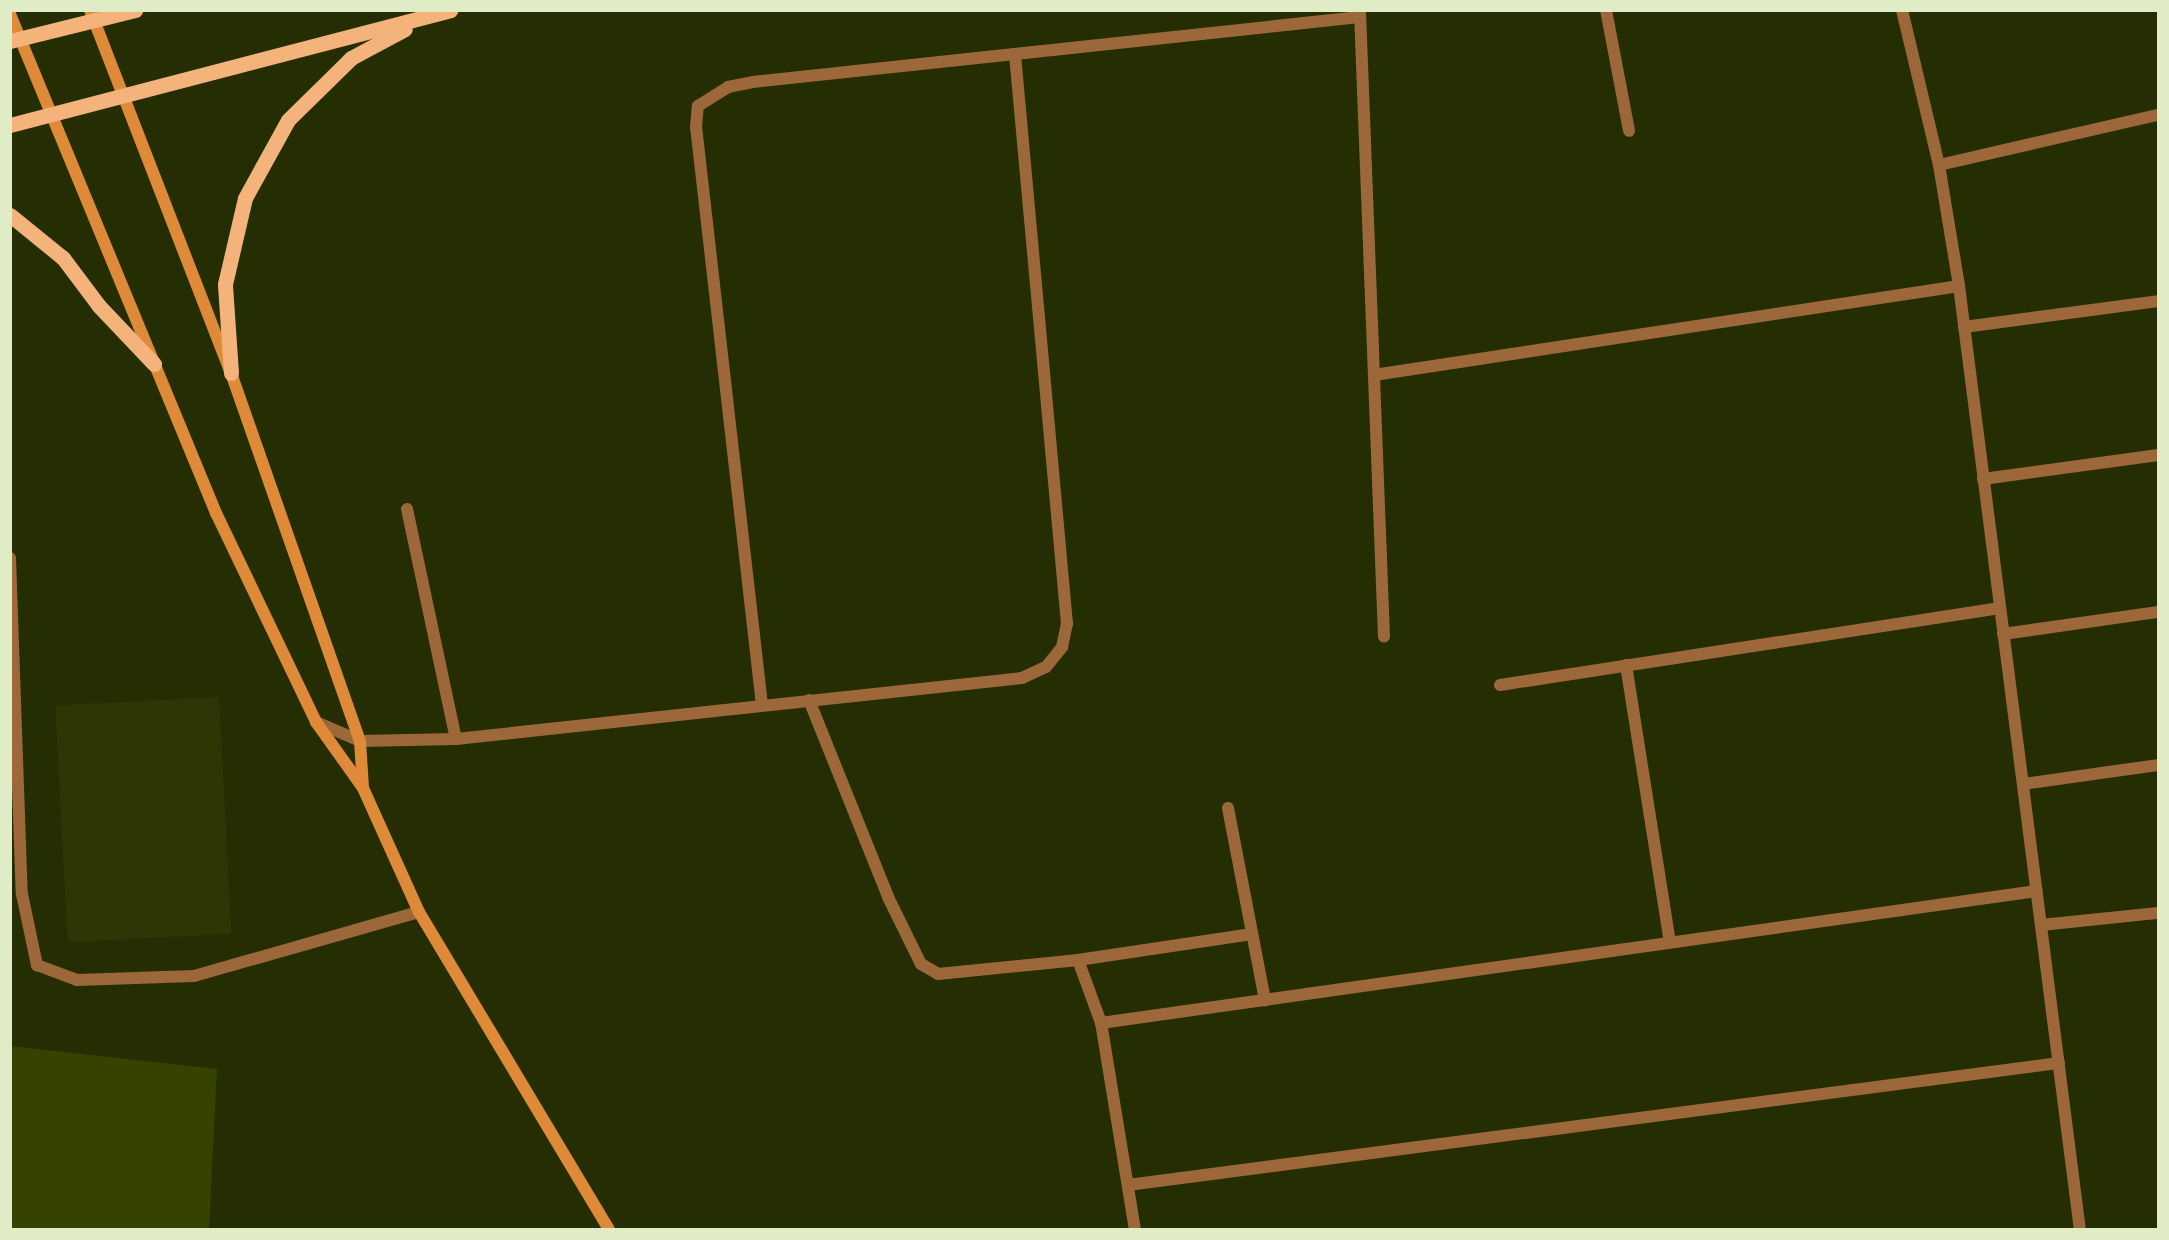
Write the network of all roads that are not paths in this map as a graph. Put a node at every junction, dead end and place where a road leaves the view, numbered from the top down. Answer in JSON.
{"nodes":[{"id":1,"x":135,"y":10,"type":"edge"},
{"id":2,"x":450,"y":10,"type":"edge"},
{"id":3,"x":1606,"y":10,"type":"edge"},
{"id":4,"x":1902,"y":10,"type":"edge"},
{"id":5,"x":10,"y":14,"type":"edge"},
{"id":6,"x":1360,"y":14,"type":"edge"},
{"id":7,"x":91,"y":16,"type":"edge"},
{"id":8,"x":428,"y":16,"type":"junction"},
{"id":9,"x":15,"y":40,"type":"edge"},
{"id":10,"x":1015,"y":55,"type":"junction"},
{"id":11,"x":119,"y":98,"type":"junction"},
{"id":12,"x":49,"y":115,"type":"junction"},
{"id":13,"x":2158,"y":116,"type":"edge"},
{"id":14,"x":10,"y":125,"type":"edge"},
{"id":15,"x":1629,"y":131,"type":"dead end"},
{"id":16,"x":1939,"y":165,"type":"junction"},
{"id":17,"x":10,"y":214,"type":"edge"},
{"id":18,"x":1959,"y":286,"type":"junction"},
{"id":19,"x":2158,"y":301,"type":"edge"},
{"id":20,"x":1964,"y":327,"type":"junction"},
{"id":21,"x":154,"y":364,"type":"junction"},
{"id":22,"x":231,"y":373,"type":"junction"},
{"id":23,"x":1374,"y":375,"type":"junction"},
{"id":24,"x":2158,"y":455,"type":"edge"},
{"id":25,"x":1983,"y":479,"type":"junction"},
{"id":26,"x":407,"y":508,"type":"dead end"},
{"id":27,"x":10,"y":558,"type":"edge"},
{"id":28,"x":2000,"y":608,"type":"junction"},
{"id":29,"x":2158,"y":612,"type":"edge"},
{"id":30,"x":2004,"y":634,"type":"junction"},
{"id":31,"x":1384,"y":637,"type":"dead end"},
{"id":32,"x":1626,"y":665,"type":"junction"},
{"id":33,"x":1500,"y":685,"type":"dead end"},
{"id":34,"x":809,"y":700,"type":"junction"},
{"id":35,"x":762,"y":705,"type":"junction"},
{"id":36,"x":316,"y":722,"type":"junction"},
{"id":37,"x":456,"y":740,"type":"junction"},
{"id":38,"x":360,"y":741,"type":"junction"},
{"id":39,"x":2158,"y":765,"type":"edge"},
{"id":40,"x":2023,"y":784,"type":"junction"},
{"id":41,"x":363,"y":788,"type":"junction"},
{"id":42,"x":1228,"y":808,"type":"dead end"},
{"id":43,"x":2037,"y":891,"type":"junction"},
{"id":44,"x":419,"y":912,"type":"junction"},
{"id":45,"x":2158,"y":913,"type":"edge"},
{"id":46,"x":2041,"y":925,"type":"junction"},
{"id":47,"x":1252,"y":934,"type":"junction"},
{"id":48,"x":1670,"y":943,"type":"junction"},
{"id":49,"x":1078,"y":960,"type":"junction"},
{"id":50,"x":1265,"y":1000,"type":"junction"},
{"id":51,"x":1101,"y":1023,"type":"junction"},
{"id":52,"x":2059,"y":1063,"type":"junction"},
{"id":53,"x":1128,"y":1185,"type":"junction"},
{"id":54,"x":609,"y":1230,"type":"edge"},
{"id":55,"x":1135,"y":1230,"type":"edge"},
{"id":56,"x":2080,"y":1230,"type":"edge"}],
"edges":[{"from":1,"to":7,"type":"main road"},
{"from":2,"to":8,"type":"main road"},
{"from":3,"to":15,"type":"street"},
{"from":4,"to":16,"type":"street"},
{"from":5,"to":9,"type":"main road"},
{"from":6,"to":10,"type":"street"},
{"from":6,"to":23,"type":"street"},
{"from":7,"to":9,"type":"main road"},
{"from":7,"to":11,"type":"main road"},
{"from":8,"to":11,"type":"main road"},
{"from":8,"to":22,"type":"main road"},
{"from":9,"to":12,"type":"main road"},
{"from":10,"to":34,"type":"street"},
{"from":10,"to":35,"type":"street"},
{"from":11,"to":12,"type":"main road"},
{"from":11,"to":22,"type":"main road"},
{"from":12,"to":14,"type":"main road"},
{"from":12,"to":21,"type":"main road"},
{"from":13,"to":16,"type":"street"},
{"from":16,"to":18,"type":"street"},
{"from":17,"to":21,"type":"main road"},
{"from":18,"to":20,"type":"street"},
{"from":18,"to":23,"type":"street"},
{"from":19,"to":20,"type":"street"},
{"from":20,"to":25,"type":"street"},
{"from":21,"to":36,"type":"main road"},
{"from":22,"to":38,"type":"main road"},
{"from":23,"to":31,"type":"street"},
{"from":24,"to":25,"type":"street"},
{"from":25,"to":28,"type":"street"},
{"from":26,"to":37,"type":"street"},
{"from":27,"to":44,"type":"street"},
{"from":28,"to":30,"type":"street"},
{"from":28,"to":32,"type":"street"},
{"from":29,"to":30,"type":"street"},
{"from":30,"to":40,"type":"street"},
{"from":32,"to":33,"type":"street"},
{"from":32,"to":48,"type":"street"},
{"from":34,"to":35,"type":"street"},
{"from":34,"to":49,"type":"street"},
{"from":35,"to":37,"type":"street"},
{"from":36,"to":38,"type":"street"},
{"from":36,"to":41,"type":"main road"},
{"from":37,"to":38,"type":"street"},
{"from":38,"to":41,"type":"main road"},
{"from":39,"to":40,"type":"street"},
{"from":40,"to":43,"type":"street"},
{"from":41,"to":44,"type":"main road"},
{"from":42,"to":47,"type":"street"},
{"from":43,"to":46,"type":"street"},
{"from":43,"to":48,"type":"street"},
{"from":44,"to":54,"type":"main road"},
{"from":45,"to":46,"type":"street"},
{"from":46,"to":52,"type":"street"},
{"from":47,"to":49,"type":"street"},
{"from":47,"to":50,"type":"street"},
{"from":48,"to":50,"type":"street"},
{"from":49,"to":51,"type":"street"},
{"from":50,"to":51,"type":"street"},
{"from":51,"to":53,"type":"street"},
{"from":52,"to":53,"type":"street"},
{"from":52,"to":56,"type":"street"},
{"from":53,"to":55,"type":"street"}]}
